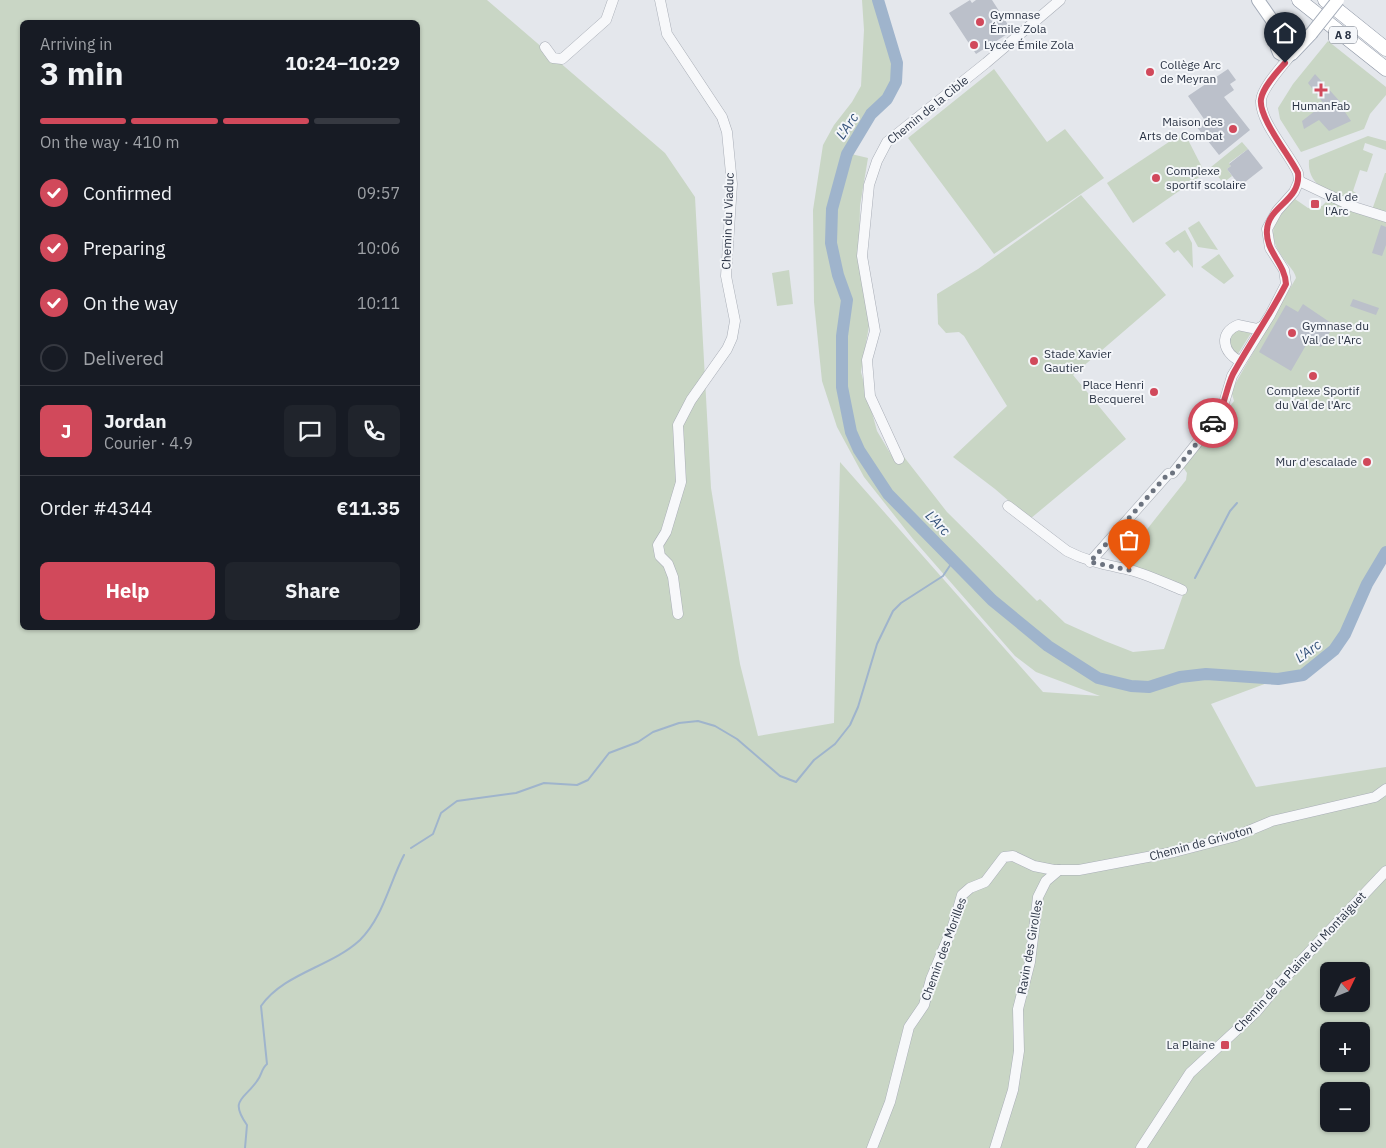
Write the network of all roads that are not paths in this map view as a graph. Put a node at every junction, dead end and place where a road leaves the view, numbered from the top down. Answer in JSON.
{"nodes":[{"id":1,"x":613,"y":0,"type":"edge"},
{"id":2,"x":660,"y":0,"type":"edge"},
{"id":3,"x":1060,"y":0,"type":"edge"},
{"id":4,"x":1258,"y":0,"type":"edge"},
{"id":5,"x":1299,"y":0,"type":"edge"},
{"id":6,"x":1325,"y":0,"type":"edge"},
{"id":7,"x":1338,"y":0,"type":"edge"},
{"id":8,"x":1293,"y":45,"type":"junction"},
{"id":9,"x":545,"y":47,"type":"dead end"},
{"id":10,"x":1385,"y":48,"type":"edge"},
{"id":11,"x":1386,"y":69,"type":"edge"},
{"id":12,"x":1299,"y":181,"type":"junction"},
{"id":13,"x":1386,"y":217,"type":"edge"},
{"id":14,"x":1263,"y":326,"type":"junction"},
{"id":15,"x":1240,"y":361,"type":"junction"},
{"id":16,"x":899,"y":459,"type":"dead end"},
{"id":17,"x":1008,"y":506,"type":"dead end"},
{"id":18,"x":1090,"y":562,"type":"junction"},
{"id":19,"x":1182,"y":590,"type":"dead end"},
{"id":20,"x":678,"y":614,"type":"dead end"},
{"id":21,"x":1386,"y":790,"type":"edge"},
{"id":22,"x":1013,"y":856,"type":"joint"},
{"id":23,"x":1060,"y":870,"type":"junction"},
{"id":24,"x":1386,"y":872,"type":"edge"},
{"id":25,"x":872,"y":1148,"type":"edge"},
{"id":26,"x":995,"y":1148,"type":"edge"},
{"id":27,"x":1142,"y":1148,"type":"edge"}],
"edges":[{"from":1,"to":9,"type":"street"},
{"from":2,"to":20,"type":"street","name":"Chemin du Viaduc"},
{"from":3,"to":16,"type":"street","name":"Chemin de la Cible"},
{"from":4,"to":8,"type":"main road"},
{"from":5,"to":11,"type":"highway","number":"A 8"},
{"from":6,"to":10,"type":"highway","number":"A 8"},
{"from":7,"to":8,"type":"main road","bridge":true},
{"from":8,"to":12,"type":"street"},
{"from":12,"to":13,"type":"street"},
{"from":12,"to":14,"type":"street"},
{"from":14,"to":15,"type":"street"},
{"from":14,"to":15,"type":"street"},
{"from":15,"to":18,"type":"street"},
{"from":17,"to":18,"type":"street"},
{"from":18,"to":19,"type":"street"},
{"from":21,"to":23,"type":"street","name":"Chemin de Grivoton"},
{"from":22,"to":23,"type":"street","name":"Chemin de Grivoton"},
{"from":22,"to":25,"type":"street","name":"Chemin des Morilles"},
{"from":23,"to":26,"type":"street","name":"Ravin des Girolles"},
{"from":24,"to":27,"type":"street","name":"Chemin de la Plaine du Montaiguet"}]}
